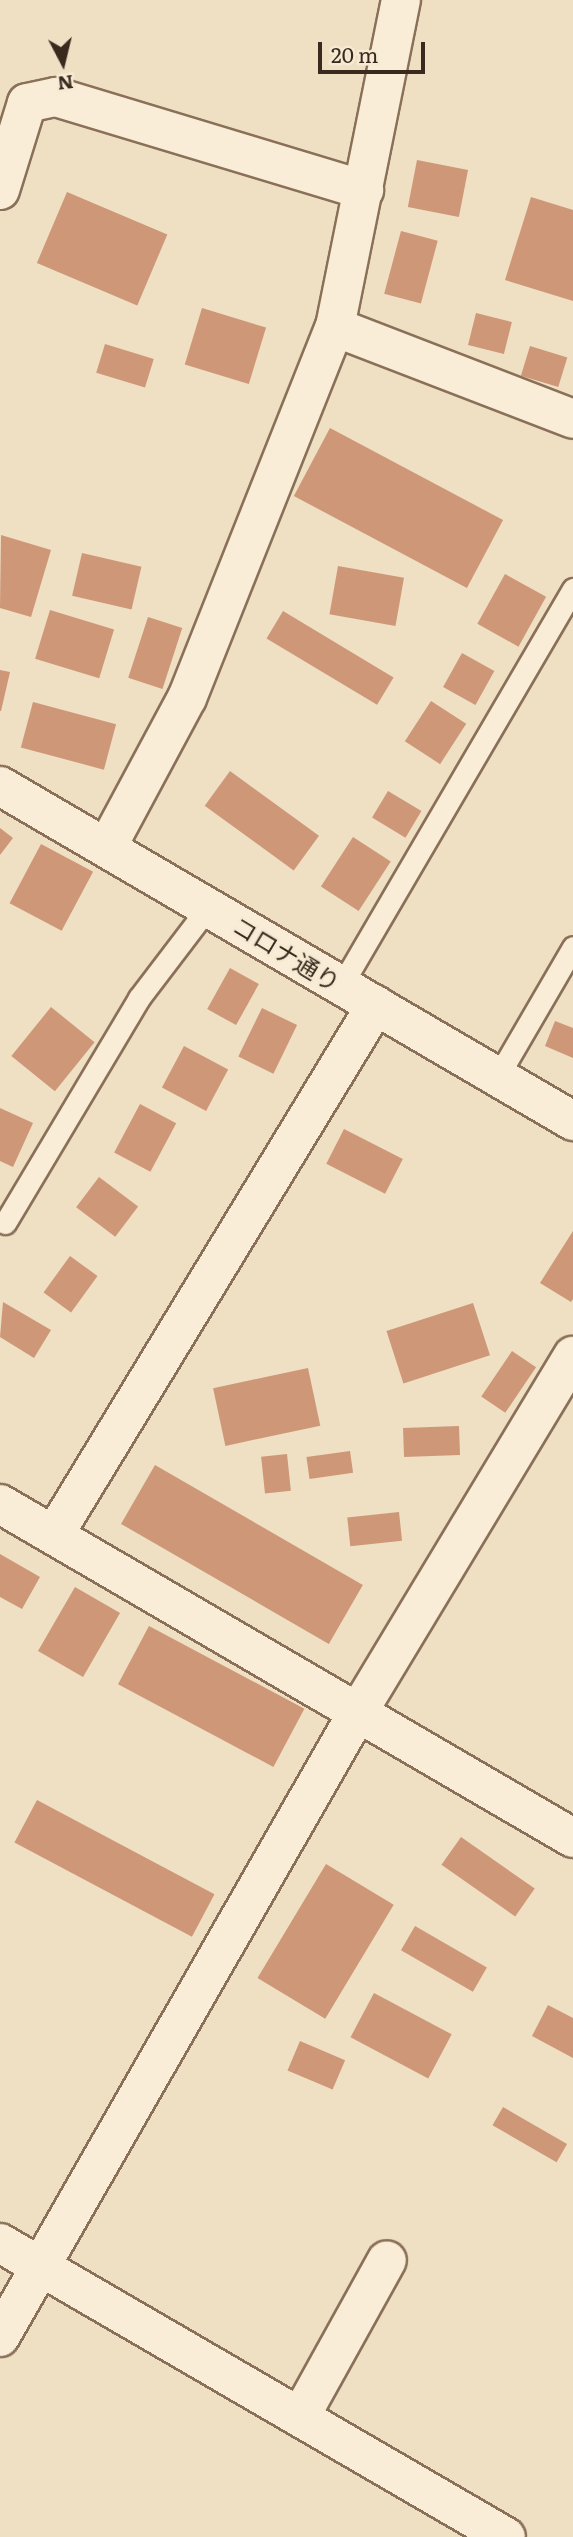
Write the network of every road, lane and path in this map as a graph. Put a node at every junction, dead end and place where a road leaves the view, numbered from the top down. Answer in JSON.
{"nodes":[{"id":1,"x":401,"y":0,"type":"edge"},
{"id":2,"x":0,"y":190,"type":"edge"},
{"id":3,"x":364,"y":190,"type":"junction"},
{"id":4,"x":335,"y":327,"type":"junction"},
{"id":5,"x":573,"y":419,"type":"edge"},
{"id":6,"x":573,"y":589,"type":"edge"},
{"id":7,"x":0,"y":786,"type":"edge"},
{"id":8,"x":107,"y":848,"type":"junction"},
{"id":9,"x":209,"y":906,"type":"junction"},
{"id":10,"x":573,"y":947,"type":"edge"},
{"id":11,"x":341,"y":986,"type":"junction"},
{"id":12,"x":376,"y":1006,"type":"junction"},
{"id":13,"x":498,"y":1076,"type":"junction"},
{"id":14,"x":573,"y":1121,"type":"edge"},
{"id":15,"x":5,"y":1223,"type":"dead end"},
{"id":16,"x":573,"y":1356,"type":"edge"},
{"id":17,"x":0,"y":1504,"type":"edge"},
{"id":18,"x":54,"y":1535,"type":"junction"},
{"id":19,"x":358,"y":1712,"type":"junction"},
{"id":20,"x":573,"y":1838,"type":"edge"},
{"id":21,"x":0,"y":2243,"type":"edge"},
{"id":22,"x":387,"y":2260,"type":"dead end"},
{"id":23,"x":41,"y":2267,"type":"junction"},
{"id":24,"x":0,"y":2337,"type":"edge"},
{"id":25,"x":300,"y":2417,"type":"junction"},
{"id":26,"x":506,"y":2537,"type":"edge"}],
"edges":[{"from":1,"to":3,"type":"street"},
{"from":2,"to":3,"type":"street"},
{"from":3,"to":4,"type":"street"},
{"from":4,"to":5,"type":"street"},
{"from":4,"to":8,"type":"street"},
{"from":6,"to":11,"type":"lane"},
{"from":7,"to":8,"type":"street","name":"コロナ通り"},
{"from":8,"to":9,"type":"street","name":"コロナ通り"},
{"from":9,"to":11,"type":"street","name":"コロナ通り"},
{"from":9,"to":15,"type":"lane"},
{"from":10,"to":13,"type":"lane"},
{"from":11,"to":12,"type":"street","name":"コロナ通り"},
{"from":12,"to":13,"type":"street","name":"コロナ通り"},
{"from":12,"to":18,"type":"street"},
{"from":13,"to":14,"type":"street","name":"コロナ通り"},
{"from":16,"to":19,"type":"street"},
{"from":17,"to":18,"type":"street"},
{"from":18,"to":19,"type":"street"},
{"from":19,"to":20,"type":"street"},
{"from":19,"to":23,"type":"street"},
{"from":21,"to":23,"type":"street"},
{"from":22,"to":25,"type":"street"},
{"from":23,"to":24,"type":"street"},
{"from":23,"to":25,"type":"street"},
{"from":25,"to":26,"type":"street"}]}
